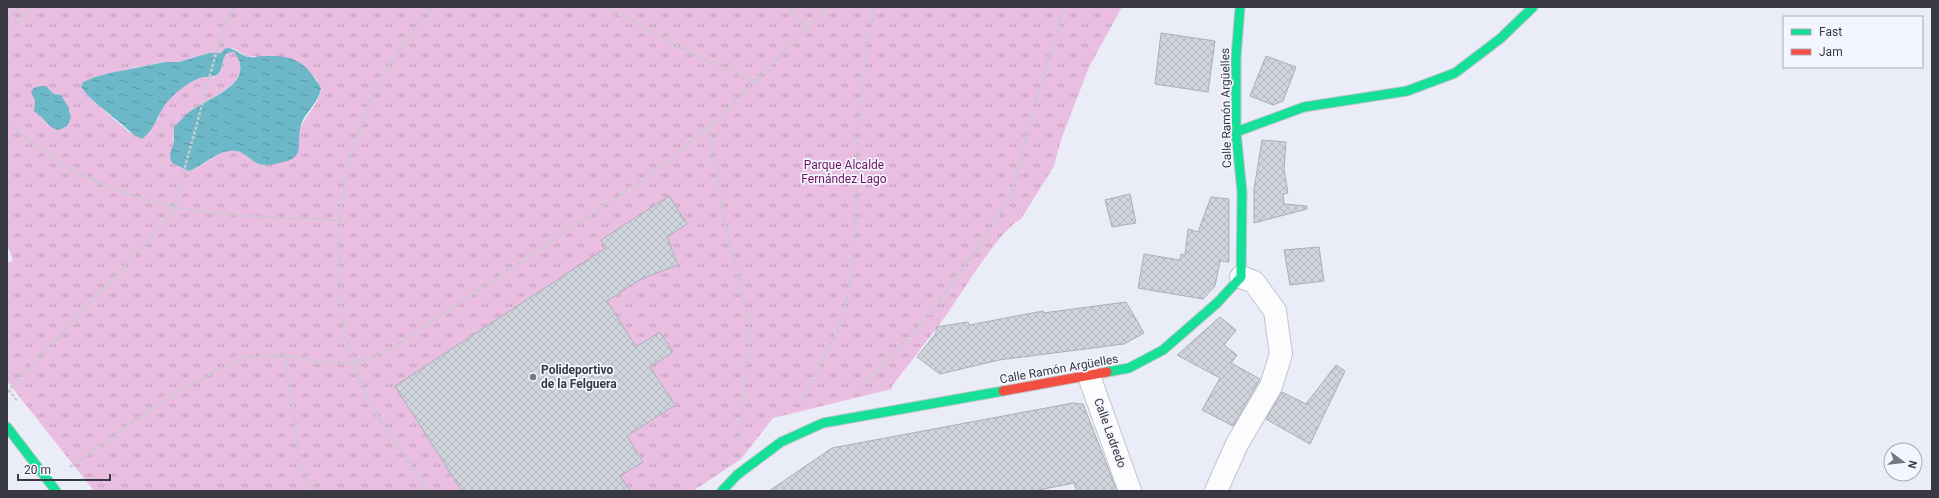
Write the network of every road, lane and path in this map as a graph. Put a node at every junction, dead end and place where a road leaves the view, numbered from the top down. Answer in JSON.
{"nodes":[{"id":1,"x":20,"y":7,"type":"edge"},
{"id":2,"x":35,"y":7,"type":"edge"},
{"id":3,"x":233,"y":7,"type":"edge"},
{"id":4,"x":433,"y":7,"type":"edge"},
{"id":5,"x":606,"y":7,"type":"edge"},
{"id":6,"x":788,"y":7,"type":"edge"},
{"id":7,"x":828,"y":7,"type":"edge"},
{"id":8,"x":875,"y":7,"type":"edge"},
{"id":9,"x":1065,"y":7,"type":"edge"},
{"id":10,"x":1240,"y":7,"type":"edge"},
{"id":11,"x":1532,"y":7,"type":"edge"},
{"id":12,"x":7,"y":18,"type":"edge"},
{"id":13,"x":7,"y":30,"type":"edge"},
{"id":14,"x":806,"y":30,"type":"junction"},
{"id":15,"x":754,"y":82,"type":"junction"},
{"id":16,"x":7,"y":120,"type":"edge"},
{"id":17,"x":710,"y":125,"type":"junction"},
{"id":18,"x":1236,"y":132,"type":"junction"},
{"id":19,"x":174,"y":208,"type":"junction"},
{"id":20,"x":340,"y":220,"type":"junction"},
{"id":21,"x":1241,"y":277,"type":"junction"},
{"id":22,"x":285,"y":355,"type":"junction"},
{"id":23,"x":355,"y":363,"type":"junction"},
{"id":24,"x":1089,"y":376,"type":"junction"},
{"id":25,"x":8,"y":391,"type":"edge"},
{"id":26,"x":857,"y":391,"type":"dead end"},
{"id":27,"x":799,"y":405,"type":"dead end"},
{"id":28,"x":23,"y":408,"type":"dead end"},
{"id":29,"x":9,"y":435,"type":"edge"},
{"id":30,"x":736,"y":444,"type":"dead end"},
{"id":31,"x":64,"y":462,"type":"dead end"},
{"id":32,"x":56,"y":491,"type":"edge"},
{"id":33,"x":315,"y":491,"type":"edge"},
{"id":34,"x":428,"y":491,"type":"edge"},
{"id":35,"x":722,"y":491,"type":"edge"},
{"id":36,"x":1130,"y":491,"type":"edge"},
{"id":37,"x":1216,"y":491,"type":"edge"}],
"edges":[{"from":1,"to":12,"type":"path"},
{"from":2,"to":13,"type":"path"},
{"from":3,"to":19,"type":"path"},
{"from":4,"to":20,"type":"path"},
{"from":5,"to":15,"type":"path"},
{"from":6,"to":14,"type":"path"},
{"from":7,"to":14,"type":"path"},
{"from":8,"to":27,"type":"path"},
{"from":9,"to":26,"type":"path"},
{"from":10,"to":18,"type":"street","name":"Calle Ramón Argüelles"},
{"from":11,"to":18,"type":"street"},
{"from":14,"to":15,"type":"path"},
{"from":15,"to":17,"type":"path"},
{"from":16,"to":19,"type":"path"},
{"from":17,"to":23,"type":"path"},
{"from":17,"to":30,"type":"path"},
{"from":18,"to":21,"type":"street","name":"Calle Ramón Argüelles"},
{"from":19,"to":20,"type":"path"},
{"from":19,"to":25,"type":"path"},
{"from":20,"to":23,"type":"path"},
{"from":21,"to":24,"type":"street","name":"Calle Ramón Argüelles"},
{"from":21,"to":37,"type":"street"},
{"from":22,"to":23,"type":"path"},
{"from":22,"to":31,"type":"path"},
{"from":22,"to":33,"type":"path"},
{"from":23,"to":34,"type":"path"},
{"from":24,"to":35,"type":"street","name":"Calle Ramón Argüelles"},
{"from":24,"to":36,"type":"street","name":"Calle Ladredo"},
{"from":25,"to":28,"type":"path"},
{"from":29,"to":32,"type":"street"}]}
